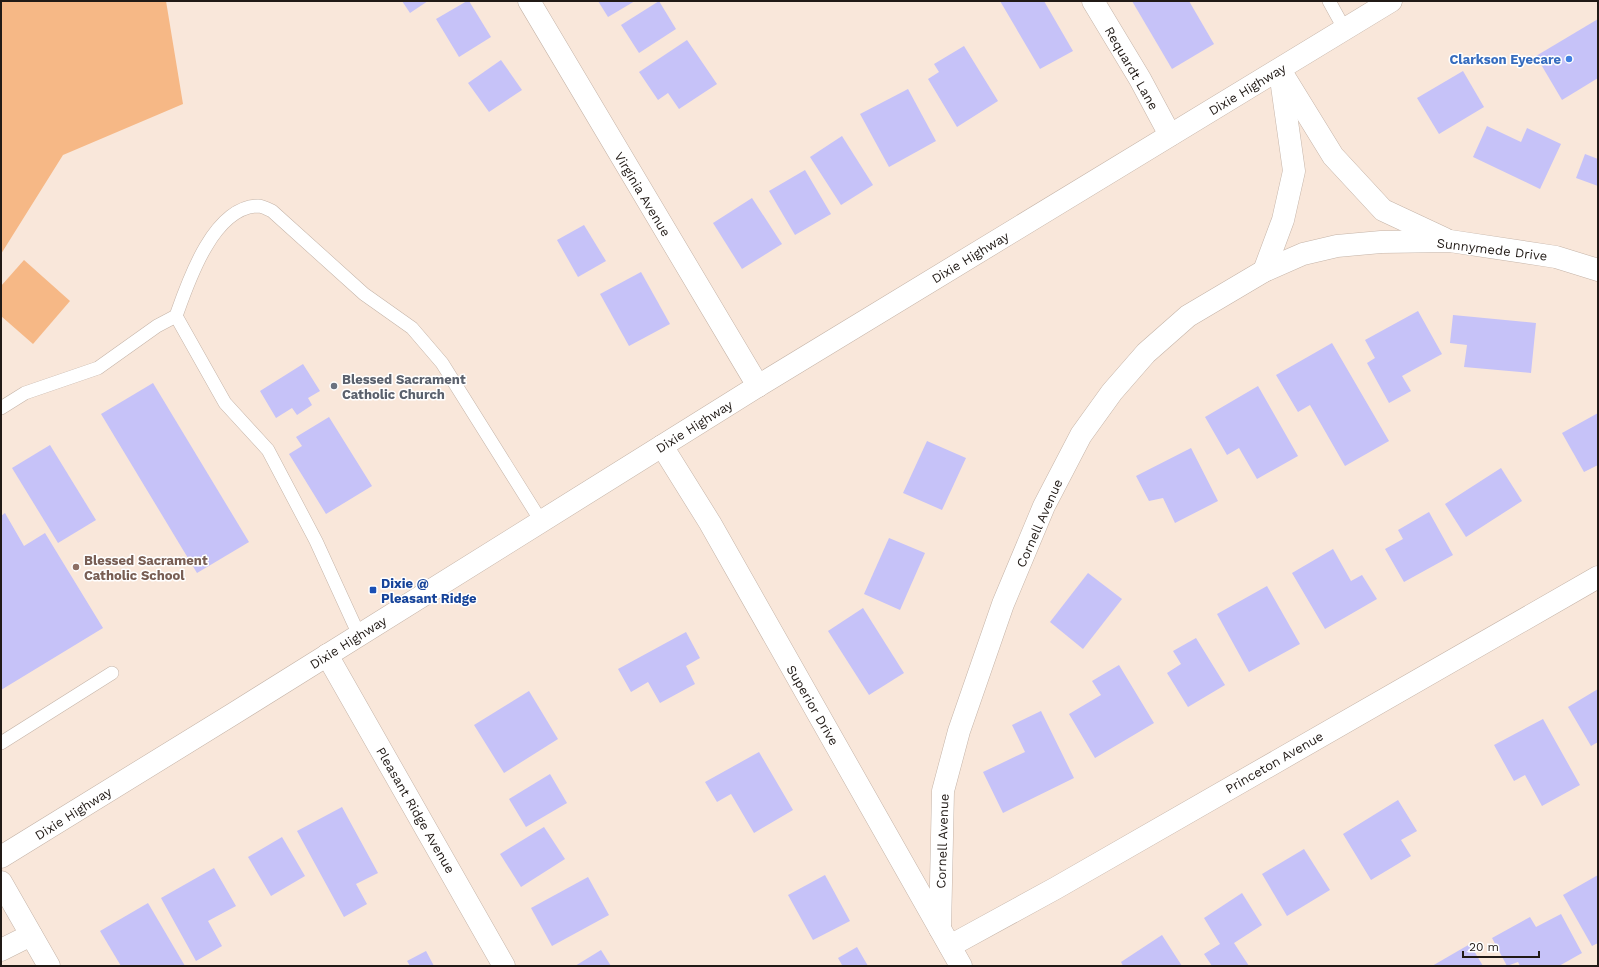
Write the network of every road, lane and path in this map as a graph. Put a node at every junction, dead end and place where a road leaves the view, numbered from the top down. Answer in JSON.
{"nodes":[{"id":1,"x":529,"y":1,"type":"edge"},
{"id":2,"x":1093,"y":1,"type":"edge"},
{"id":3,"x":1329,"y":1,"type":"edge"},
{"id":4,"x":1391,"y":1,"type":"edge"},
{"id":5,"x":1344,"y":30,"type":"junction"},
{"id":6,"x":1280,"y":70,"type":"junction"},
{"id":7,"x":1170,"y":135,"type":"junction"},
{"id":8,"x":1450,"y":241,"type":"junction"},
{"id":9,"x":1337,"y":246,"type":"joint"},
{"id":10,"x":1598,"y":270,"type":"edge"},
{"id":11,"x":1264,"y":271,"type":"junction"},
{"id":12,"x":176,"y":316,"type":"junction"},
{"id":13,"x":758,"y":386,"type":"junction"},
{"id":14,"x":1,"y":408,"type":"edge"},
{"id":15,"x":662,"y":446,"type":"junction"},
{"id":16,"x":541,"y":521,"type":"junction"},
{"id":17,"x":1598,"y":577,"type":"edge"},
{"id":18,"x":360,"y":635,"type":"junction"},
{"id":19,"x":327,"y":655,"type":"junction"},
{"id":20,"x":112,"y":673,"type":"dead end"},
{"id":21,"x":1,"y":743,"type":"edge"},
{"id":22,"x":1,"y":857,"type":"edge"},
{"id":23,"x":1,"y":882,"type":"edge"},
{"id":24,"x":31,"y":935,"type":"junction"},
{"id":25,"x":945,"y":937,"type":"junction"},
{"id":26,"x":1,"y":950,"type":"edge"},
{"id":27,"x":49,"y":966,"type":"edge"},
{"id":28,"x":504,"y":966,"type":"edge"},
{"id":29,"x":961,"y":966,"type":"edge"}],
"edges":[{"from":1,"to":13,"type":"street","name":"Virginia Avenue"},
{"from":2,"to":7,"type":"street","name":"Requardt Lane"},
{"from":3,"to":5,"type":"lane"},
{"from":4,"to":5,"type":"street","name":"Dixie Highway"},
{"from":5,"to":6,"type":"street","name":"Dixie Highway"},
{"from":6,"to":7,"type":"street","name":"Dixie Highway"},
{"from":6,"to":8,"type":"street"},
{"from":6,"to":11,"type":"street"},
{"from":7,"to":13,"type":"street","name":"Dixie Highway"},
{"from":8,"to":9,"type":"street","name":"Sunnymede Drive"},
{"from":8,"to":10,"type":"street","name":"Sunnymede Drive"},
{"from":9,"to":11,"type":"street","name":"Cornell Avenue"},
{"from":11,"to":25,"type":"street","name":"Cornell Avenue"},
{"from":12,"to":14,"type":"lane"},
{"from":12,"to":16,"type":"lane"},
{"from":12,"to":18,"type":"lane"},
{"from":13,"to":15,"type":"street","name":"Dixie Highway"},
{"from":15,"to":16,"type":"street","name":"Dixie Highway"},
{"from":15,"to":25,"type":"street","name":"Superior Drive"},
{"from":16,"to":18,"type":"street","name":"Dixie Highway"},
{"from":17,"to":25,"type":"street","name":"Princeton Avenue"},
{"from":18,"to":19,"type":"street","name":"Dixie Highway"},
{"from":19,"to":22,"type":"street","name":"Dixie Highway"},
{"from":19,"to":28,"type":"street","name":"Pleasant Ridge Avenue"},
{"from":20,"to":21,"type":"lane"},
{"from":23,"to":24,"type":"street"},
{"from":24,"to":26,"type":"street"},
{"from":24,"to":27,"type":"street"},
{"from":25,"to":29,"type":"street","name":"Superior Drive"}]}
